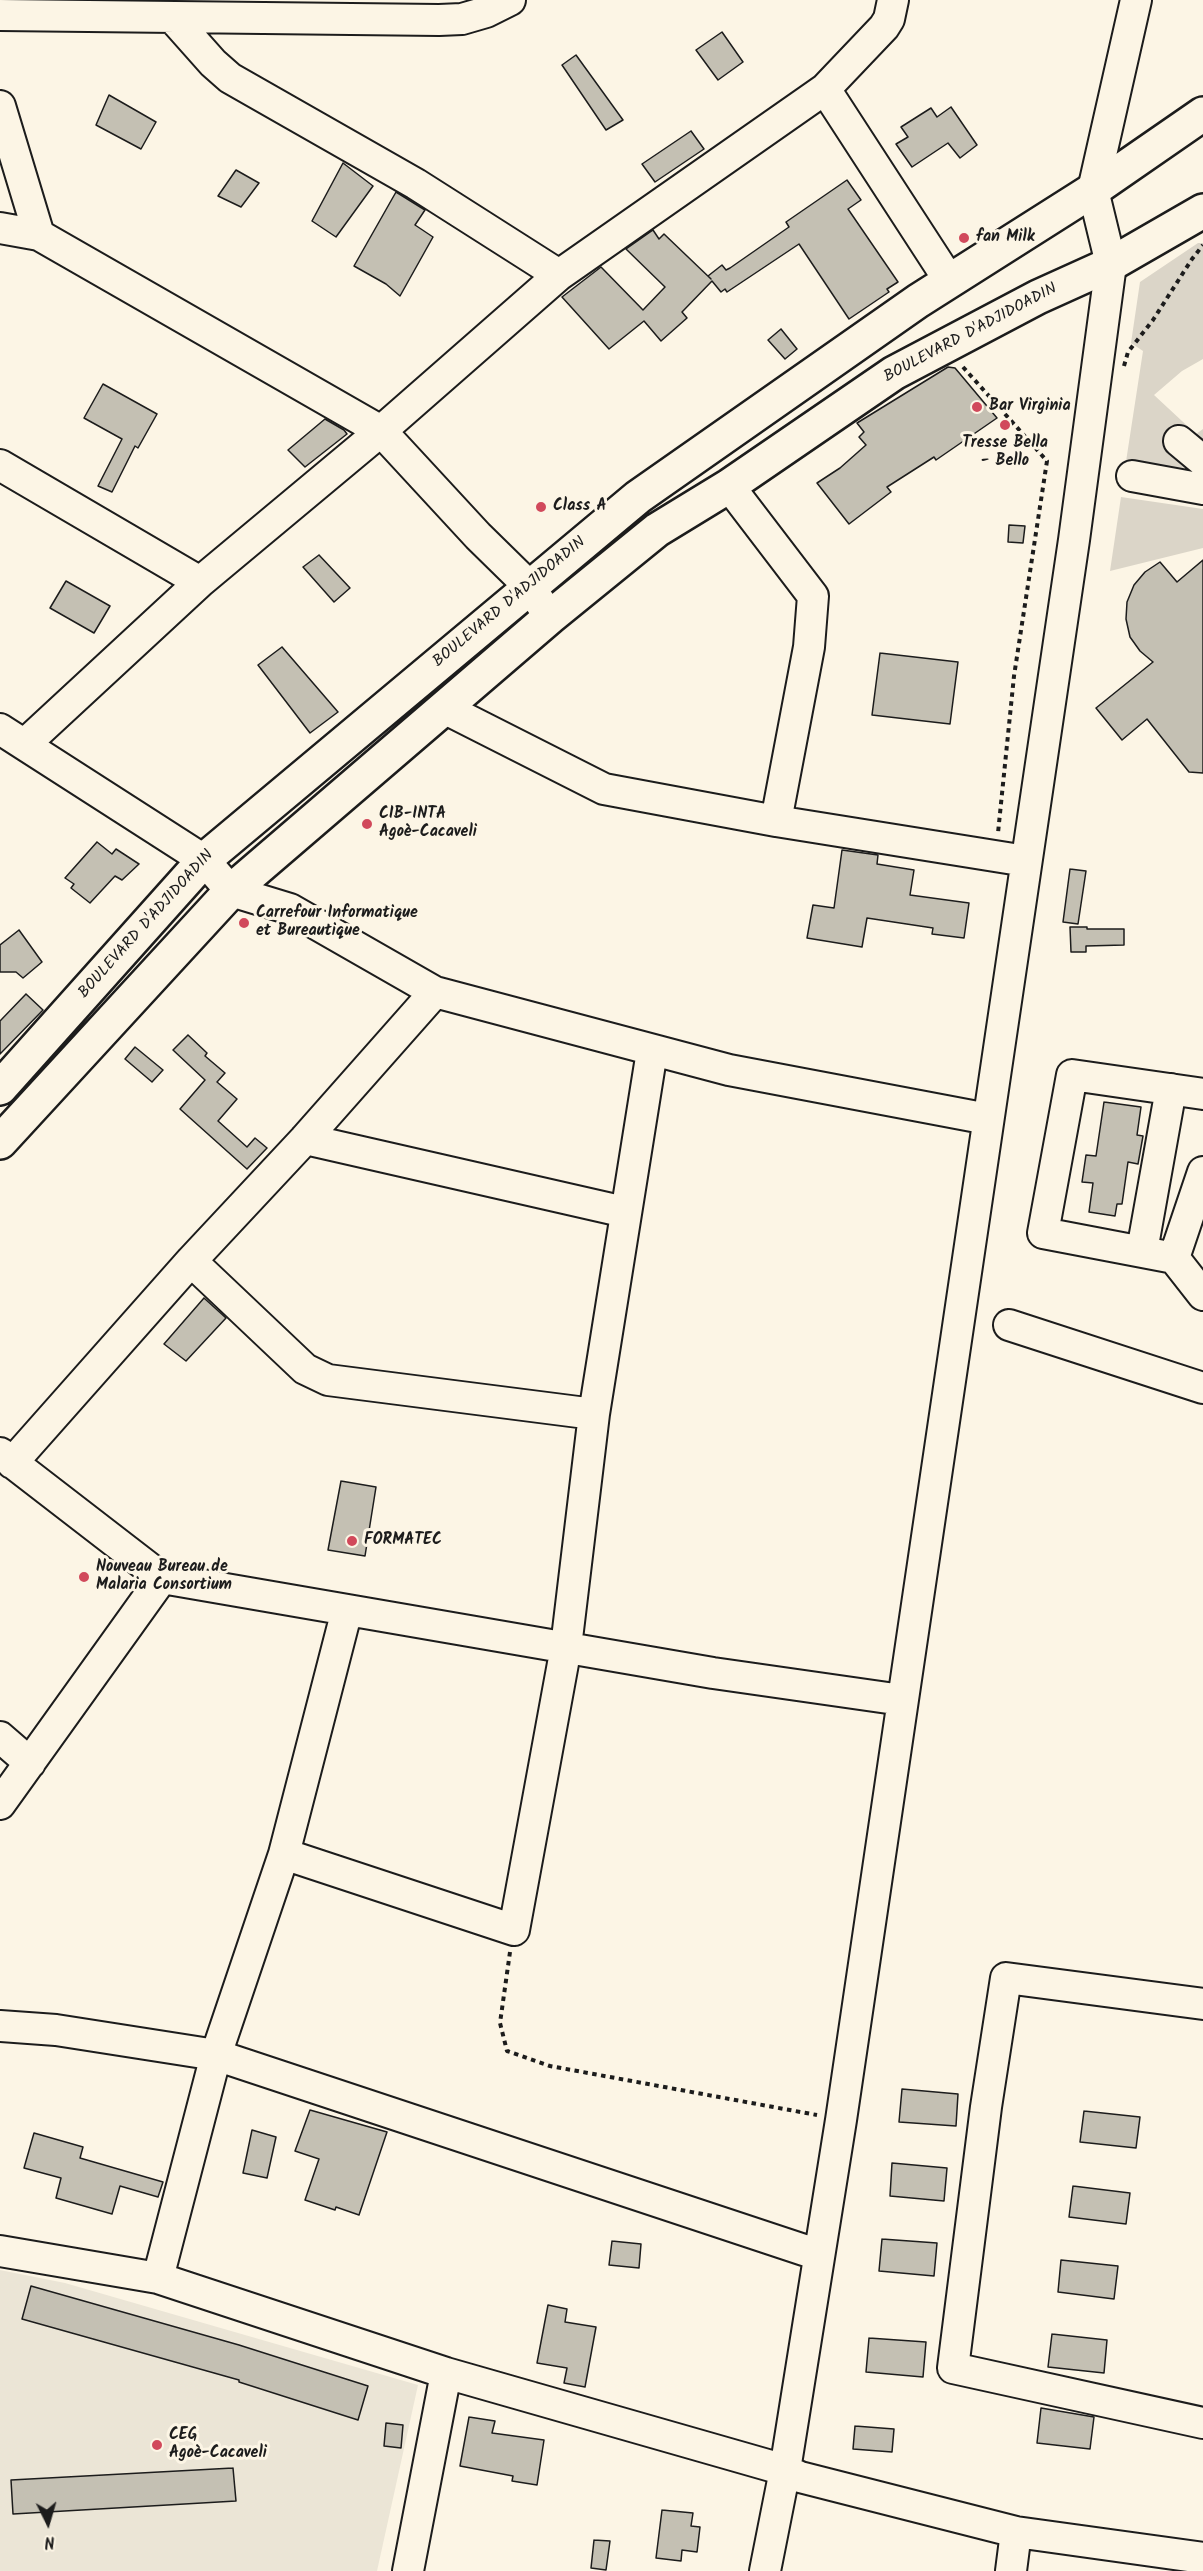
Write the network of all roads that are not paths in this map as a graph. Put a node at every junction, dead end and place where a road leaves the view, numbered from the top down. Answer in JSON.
{"nodes":[{"id":1,"x":510,"y":0,"type":"edge"},
{"id":2,"x":893,"y":0,"type":"edge"},
{"id":3,"x":1136,"y":0,"type":"edge"},
{"id":4,"x":0,"y":15,"type":"edge"},
{"id":5,"x":173,"y":18,"type":"junction"},
{"id":6,"x":825,"y":89,"type":"junction"},
{"id":7,"x":0,"y":106,"type":"edge"},
{"id":8,"x":1203,"y":114,"type":"edge"},
{"id":9,"x":1093,"y":190,"type":"junction"},
{"id":10,"x":1203,"y":211,"type":"edge"},
{"id":11,"x":0,"y":228,"type":"edge"},
{"id":12,"x":39,"y":235,"type":"junction"},
{"id":13,"x":1111,"y":264,"type":"junction"},
{"id":14,"x":559,"y":275,"type":"junction"},
{"id":15,"x":949,"y":280,"type":"junction"},
{"id":16,"x":381,"y":431,"type":"junction"},
{"id":17,"x":1179,"y":441,"type":"dead end"},
{"id":18,"x":1203,"y":461,"type":"edge"},
{"id":19,"x":0,"y":465,"type":"edge"},
{"id":20,"x":1132,"y":476,"type":"dead end"},
{"id":21,"x":729,"y":486,"type":"junction"},
{"id":22,"x":1203,"y":489,"type":"edge"},
{"id":23,"x":200,"y":582,"type":"junction"},
{"id":24,"x":529,"y":586,"type":"junction"},
{"id":25,"x":550,"y":617,"type":"junction"},
{"id":26,"x":444,"y":708,"type":"junction"},
{"id":27,"x":0,"y":729,"type":"edge"},
{"id":28,"x":25,"y":744,"type":"junction"},
{"id":29,"x":776,"y":821,"type":"junction"},
{"id":30,"x":204,"y":860,"type":"junction"},
{"id":31,"x":1026,"y":861,"type":"junction"},
{"id":32,"x":231,"y":891,"type":"junction"},
{"id":33,"x":435,"y":992,"type":"junction"},
{"id":34,"x":652,"y":1051,"type":"junction"},
{"id":35,"x":0,"y":1088,"type":"edge"},
{"id":36,"x":1172,"y":1089,"type":"junction"},
{"id":37,"x":1203,"y":1094,"type":"edge"},
{"id":38,"x":988,"y":1119,"type":"junction"},
{"id":39,"x":305,"y":1139,"type":"junction"},
{"id":40,"x":0,"y":1142,"type":"edge"},
{"id":41,"x":1203,"y":1172,"type":"edge"},
{"id":42,"x":625,"y":1212,"type":"junction"},
{"id":43,"x":1142,"y":1251,"type":"junction"},
{"id":44,"x":1174,"y":1258,"type":"junction"},
{"id":45,"x":191,"y":1261,"type":"junction"},
{"id":46,"x":1203,"y":1295,"type":"edge"},
{"id":47,"x":1009,"y":1325,"type":"dead end"},
{"id":48,"x":1203,"y":1388,"type":"edge"},
{"id":49,"x":594,"y":1414,"type":"junction"},
{"id":50,"x":6,"y":1458,"type":"edge"},
{"id":51,"x":162,"y":1578,"type":"junction"},
{"id":52,"x":347,"y":1610,"type":"junction"},
{"id":53,"x":566,"y":1647,"type":"junction"},
{"id":54,"x":902,"y":1700,"type":"junction"},
{"id":55,"x":0,"y":1737,"type":"edge"},
{"id":56,"x":30,"y":1763,"type":"junction"},
{"id":57,"x":0,"y":1804,"type":"edge"},
{"id":58,"x":284,"y":1854,"type":"junction"},
{"id":59,"x":1203,"y":2004,"type":"edge"},
{"id":60,"x":0,"y":2026,"type":"edge"},
{"id":61,"x":216,"y":2055,"type":"junction"},
{"id":62,"x":0,"y":2251,"type":"edge"},
{"id":63,"x":819,"y":2255,"type":"junction"},
{"id":64,"x":158,"y":2278,"type":"junction"},
{"id":65,"x":446,"y":2373,"type":"junction"},
{"id":66,"x":1203,"y":2423,"type":"edge"},
{"id":67,"x":785,"y":2470,"type":"junction"},
{"id":68,"x":1016,"y":2532,"type":"junction"},
{"id":69,"x":1203,"y":2558,"type":"edge"},
{"id":70,"x":408,"y":2571,"type":"edge"},
{"id":71,"x":765,"y":2571,"type":"edge"},
{"id":72,"x":1011,"y":2571,"type":"edge"}],
"edges":[{"from":1,"to":5,"type":"street"},
{"from":2,"to":6,"type":"street"},
{"from":3,"to":9,"type":"street"},
{"from":4,"to":5,"type":"street"},
{"from":5,"to":14,"type":"street"},
{"from":6,"to":14,"type":"street"},
{"from":6,"to":15,"type":"street"},
{"from":7,"to":12,"type":"street"},
{"from":8,"to":9,"type":"main road","name":"BOULEVARD D'ADJIDOADIN"},
{"from":9,"to":13,"type":"street"},
{"from":9,"to":15,"type":"main road","name":"BOULEVARD D'ADJIDOADIN"},
{"from":10,"to":13,"type":"main road","name":"BOULEVARD D'ADJIDOADIN"},
{"from":11,"to":12,"type":"street"},
{"from":12,"to":16,"type":"street"},
{"from":13,"to":21,"type":"main road","name":"BOULEVARD D'ADJIDOADIN"},
{"from":13,"to":31,"type":"street"},
{"from":14,"to":16,"type":"street"},
{"from":15,"to":24,"type":"main road","name":"BOULEVARD D'ADJIDOADIN"},
{"from":16,"to":23,"type":"street"},
{"from":16,"to":24,"type":"street"},
{"from":17,"to":18,"type":"street"},
{"from":19,"to":23,"type":"street"},
{"from":20,"to":22,"type":"street"},
{"from":21,"to":25,"type":"main road","name":"BOULEVARD D'ADJIDOADIN"},
{"from":21,"to":29,"type":"street"},
{"from":23,"to":28,"type":"street"},
{"from":24,"to":25,"type":"street"},
{"from":24,"to":30,"type":"main road","name":"BOULEVARD D'ADJIDOADIN"},
{"from":25,"to":26,"type":"main road","name":"BOULEVARD D'ADJIDOADIN"},
{"from":26,"to":29,"type":"street"},
{"from":26,"to":32,"type":"main road","name":"BOULEVARD D'ADJIDOADIN"},
{"from":27,"to":28,"type":"street"},
{"from":28,"to":30,"type":"street"},
{"from":29,"to":31,"type":"street"},
{"from":30,"to":32,"type":"street"},
{"from":30,"to":35,"type":"main road","name":"BOULEVARD D'ADJIDOADIN"},
{"from":31,"to":38,"type":"street"},
{"from":32,"to":33,"type":"street"},
{"from":32,"to":40,"type":"main road","name":"BOULEVARD D'ADJIDOADIN"},
{"from":33,"to":34,"type":"street"},
{"from":33,"to":39,"type":"street"},
{"from":34,"to":38,"type":"street"},
{"from":34,"to":42,"type":"street"},
{"from":36,"to":37,"type":"street"},
{"from":36,"to":43,"type":"street"},
{"from":36,"to":43,"type":"street"},
{"from":38,"to":54,"type":"street"},
{"from":39,"to":42,"type":"street"},
{"from":39,"to":45,"type":"street"},
{"from":41,"to":44,"type":"street"},
{"from":42,"to":49,"type":"street"},
{"from":43,"to":44,"type":"street"},
{"from":44,"to":46,"type":"street"},
{"from":45,"to":49,"type":"street"},
{"from":45,"to":50,"type":"street"},
{"from":47,"to":48,"type":"street"},
{"from":49,"to":53,"type":"street"},
{"from":50,"to":51,"type":"street"},
{"from":51,"to":52,"type":"street"},
{"from":51,"to":56,"type":"street"},
{"from":52,"to":53,"type":"street"},
{"from":52,"to":58,"type":"street"},
{"from":53,"to":54,"type":"street"},
{"from":53,"to":58,"type":"street"},
{"from":54,"to":63,"type":"street"},
{"from":55,"to":56,"type":"street"},
{"from":56,"to":57,"type":"street"},
{"from":58,"to":61,"type":"street"},
{"from":59,"to":66,"type":"street"},
{"from":60,"to":61,"type":"street"},
{"from":61,"to":63,"type":"street"},
{"from":61,"to":64,"type":"street"},
{"from":62,"to":64,"type":"street"},
{"from":63,"to":67,"type":"street"},
{"from":64,"to":65,"type":"street"},
{"from":65,"to":67,"type":"street"},
{"from":65,"to":70,"type":"street"},
{"from":67,"to":68,"type":"street"},
{"from":67,"to":71,"type":"street"},
{"from":68,"to":69,"type":"street"},
{"from":68,"to":72,"type":"street"}]}
